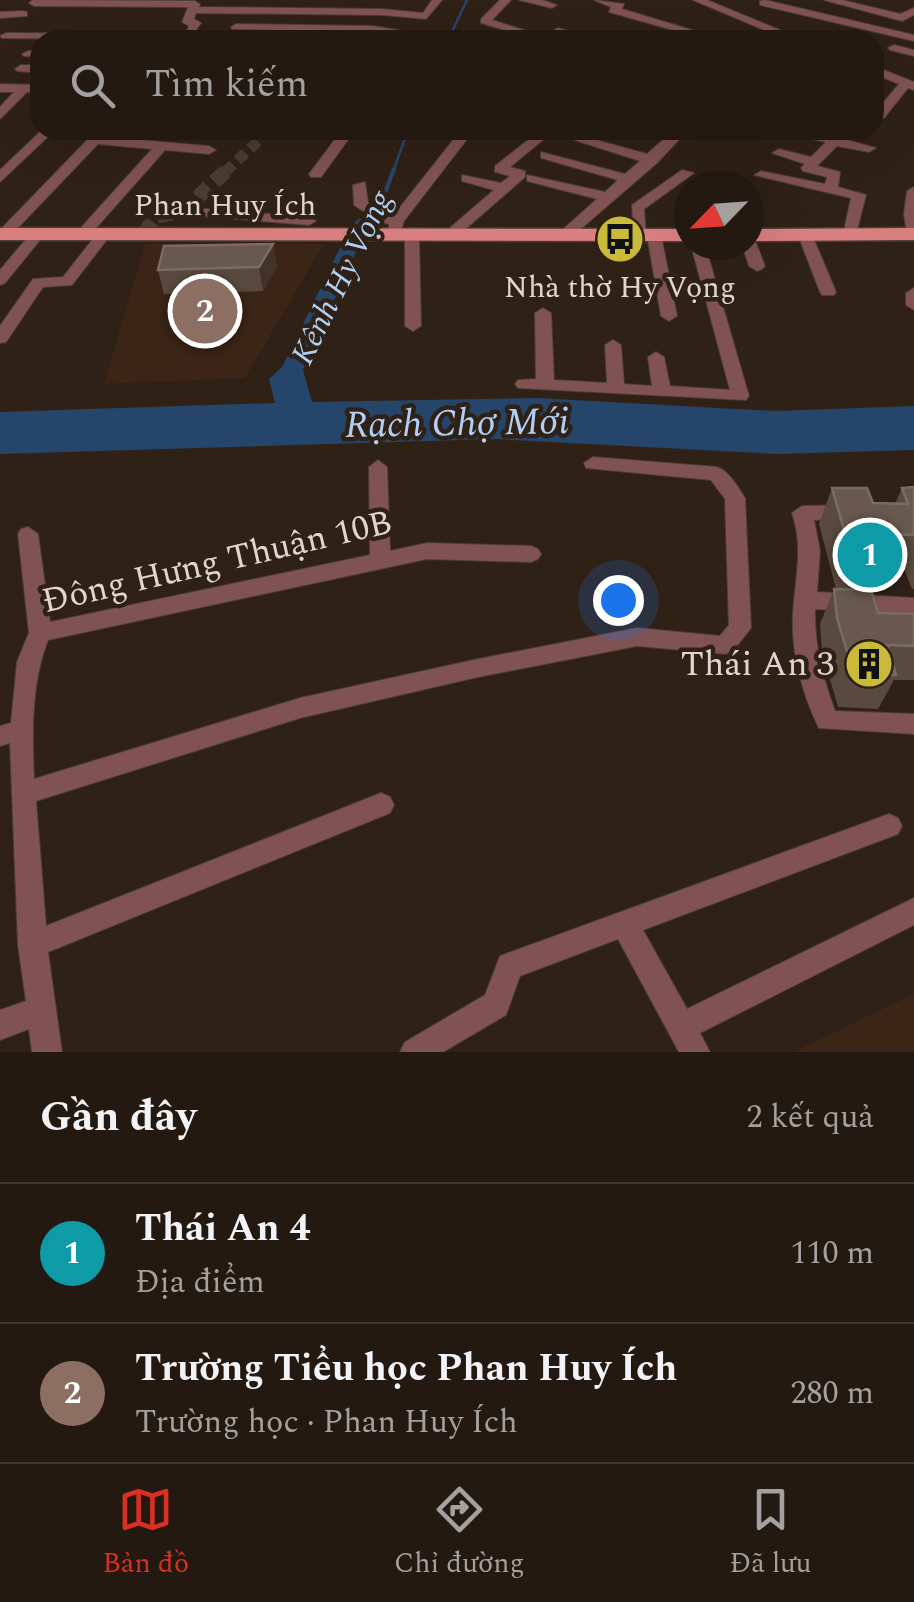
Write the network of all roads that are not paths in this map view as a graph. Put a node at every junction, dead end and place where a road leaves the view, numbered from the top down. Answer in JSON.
{"nodes":[{"id":1,"x":391,"y":0,"type":"edge"},
{"id":2,"x":438,"y":0,"type":"edge"},
{"id":3,"x":506,"y":0,"type":"edge"},
{"id":4,"x":524,"y":0,"type":"edge"},
{"id":5,"x":599,"y":0,"type":"edge"},
{"id":6,"x":698,"y":0,"type":"edge"},
{"id":7,"x":833,"y":0,"type":"edge"},
{"id":8,"x":893,"y":0,"type":"edge"},
{"id":9,"x":766,"y":1,"type":"edge"},
{"id":10,"x":113,"y":2,"type":"edge"},
{"id":11,"x":155,"y":2,"type":"edge"},
{"id":12,"x":246,"y":5,"type":"edge"},
{"id":13,"x":552,"y":5,"type":"dead end"},
{"id":14,"x":29,"y":7,"type":"edge"},
{"id":15,"x":914,"y":10,"type":"edge"},
{"id":16,"x":381,"y":12,"type":"junction"},
{"id":17,"x":875,"y":12,"type":"junction"},
{"id":18,"x":0,"y":15,"type":"edge"},
{"id":19,"x":739,"y":17,"type":"junction"},
{"id":20,"x":190,"y":18,"type":"edge"},
{"id":21,"x":604,"y":21,"type":"dead end"},
{"id":22,"x":861,"y":27,"type":"junction"},
{"id":23,"x":372,"y":28,"type":"junction"},
{"id":24,"x":153,"y":30,"type":"edge"},
{"id":25,"x":207,"y":30,"type":"dead end"},
{"id":26,"x":235,"y":30,"type":"edge"},
{"id":27,"x":303,"y":30,"type":"edge"},
{"id":28,"x":385,"y":30,"type":"edge"},
{"id":29,"x":514,"y":30,"type":"edge"},
{"id":30,"x":636,"y":30,"type":"edge"},
{"id":31,"x":685,"y":30,"type":"edge"},
{"id":32,"x":719,"y":30,"type":"edge"},
{"id":33,"x":772,"y":30,"type":"edge"},
{"id":34,"x":857,"y":30,"type":"edge"},
{"id":35,"x":876,"y":30,"type":"edge"},
{"id":36,"x":886,"y":32,"type":"edge"},
{"id":37,"x":914,"y":38,"type":"edge"},
{"id":38,"x":30,"y":39,"type":"edge"},
{"id":39,"x":3,"y":40,"type":"edge"},
{"id":40,"x":894,"y":48,"type":"dead end"},
{"id":41,"x":914,"y":53,"type":"edge"},
{"id":42,"x":21,"y":69,"type":"dead end"},
{"id":43,"x":30,"y":69,"type":"edge"},
{"id":44,"x":884,"y":78,"type":"edge"},
{"id":45,"x":910,"y":84,"type":"edge"},
{"id":46,"x":0,"y":88,"type":"edge"},
{"id":47,"x":24,"y":88,"type":"junction"},
{"id":48,"x":30,"y":89,"type":"edge"},
{"id":49,"x":884,"y":111,"type":"edge"},
{"id":50,"x":0,"y":115,"type":"edge"},
{"id":51,"x":39,"y":140,"type":"edge"},
{"id":52,"x":95,"y":140,"type":"edge"},
{"id":53,"x":128,"y":140,"type":"edge"},
{"id":54,"x":342,"y":140,"type":"edge"},
{"id":55,"x":461,"y":140,"type":"edge"},
{"id":56,"x":536,"y":140,"type":"edge"},
{"id":57,"x":582,"y":140,"type":"edge"},
{"id":58,"x":672,"y":140,"type":"edge"},
{"id":59,"x":834,"y":140,"type":"edge"},
{"id":60,"x":846,"y":140,"type":"edge"},
{"id":61,"x":162,"y":146,"type":"junction"},
{"id":62,"x":869,"y":148,"type":"dead end"},
{"id":63,"x":209,"y":150,"type":"dead end"},
{"id":64,"x":779,"y":153,"type":"dead end"},
{"id":65,"x":546,"y":156,"type":"dead end"},
{"id":66,"x":652,"y":160,"type":"junction"},
{"id":67,"x":814,"y":162,"type":"junction"},
{"id":68,"x":316,"y":174,"type":"dead end"},
{"id":69,"x":764,"y":175,"type":"edge"},
{"id":70,"x":0,"y":178,"type":"edge"},
{"id":71,"x":467,"y":178,"type":"dead end"},
{"id":72,"x":532,"y":178,"type":"dead end"},
{"id":73,"x":629,"y":179,"type":"junction"},
{"id":74,"x":674,"y":182,"type":"edge"},
{"id":75,"x":360,"y":184,"type":"dead end"},
{"id":76,"x":503,"y":188,"type":"junction"},
{"id":77,"x":830,"y":189,"type":"junction"},
{"id":78,"x":914,"y":191,"type":"edge"},
{"id":79,"x":608,"y":197,"type":"junction"},
{"id":80,"x":183,"y":210,"type":"dead end"},
{"id":81,"x":309,"y":221,"type":"dead end"},
{"id":82,"x":397,"y":232,"type":"junction"},
{"id":83,"x":2,"y":234,"type":"edge"},
{"id":84,"x":83,"y":234,"type":"junction"},
{"id":85,"x":105,"y":234,"type":"junction"},
{"id":86,"x":914,"y":234,"type":"edge"},
{"id":87,"x":37,"y":235,"type":"junction"},
{"id":88,"x":674,"y":235,"type":"edge"},
{"id":89,"x":764,"y":235,"type":"edge"},
{"id":90,"x":805,"y":235,"type":"junction"},
{"id":91,"x":850,"y":235,"type":"junction"},
{"id":92,"x":449,"y":236,"type":"junction"},
{"id":93,"x":564,"y":236,"type":"junction"},
{"id":94,"x":646,"y":236,"type":"junction"},
{"id":95,"x":702,"y":260,"type":"edge"},
{"id":96,"x":756,"y":260,"type":"edge"},
{"id":97,"x":758,"y":266,"type":"dead end"},
{"id":98,"x":0,"y":280,"type":"edge"},
{"id":99,"x":828,"y":292,"type":"dead end"},
{"id":100,"x":914,"y":293,"type":"edge"},
{"id":101,"x":914,"y":305,"type":"edge"},
{"id":102,"x":543,"y":313,"type":"dead end"},
{"id":103,"x":669,"y":316,"type":"dead end"},
{"id":104,"x":413,"y":326,"type":"dead end"},
{"id":105,"x":0,"y":338,"type":"edge"},
{"id":106,"x":613,"y":345,"type":"dead end"},
{"id":107,"x":656,"y":357,"type":"dead end"},
{"id":108,"x":524,"y":384,"type":"dead end"},
{"id":109,"x":545,"y":384,"type":"junction"},
{"id":110,"x":616,"y":388,"type":"junction"},
{"id":111,"x":662,"y":391,"type":"junction"},
{"id":112,"x":593,"y":463,"type":"dead end"},
{"id":113,"x":378,"y":467,"type":"dead end"},
{"id":114,"x":874,"y":512,"type":"edge"},
{"id":115,"x":28,"y":534,"type":"dead end"},
{"id":116,"x":531,"y":554,"type":"dead end"},
{"id":117,"x":380,"y":560,"type":"junction"},
{"id":118,"x":807,"y":600,"type":"junction"},
{"id":119,"x":914,"y":606,"type":"edge"},
{"id":120,"x":40,"y":634,"type":"junction"},
{"id":121,"x":914,"y":724,"type":"edge"},
{"id":122,"x":11,"y":733,"type":"edge"},
{"id":123,"x":24,"y":793,"type":"junction"},
{"id":124,"x":381,"y":805,"type":"dead end"},
{"id":125,"x":889,"y":826,"type":"dead end"},
{"id":126,"x":914,"y":912,"type":"edge"},
{"id":127,"x":624,"y":923,"type":"junction"},
{"id":128,"x":32,"y":945,"type":"junction"},
{"id":129,"x":40,"y":1010,"type":"junction"},
{"id":130,"x":0,"y":1025,"type":"edge"},
{"id":131,"x":688,"y":1040,"type":"edge"},
{"id":132,"x":431,"y":1048,"type":"edge"},
{"id":133,"x":47,"y":1052,"type":"edge"}],
"edges":[{"from":1,"to":16,"type":"street"},
{"from":2,"to":16,"type":"street"},
{"from":3,"to":29,"type":"street"},
{"from":4,"to":13,"type":"street"},
{"from":5,"to":31,"type":"street"},
{"from":6,"to":19,"type":"street"},
{"from":7,"to":17,"type":"street"},
{"from":8,"to":17,"type":"street"},
{"from":9,"to":19,"type":"street"},
{"from":9,"to":22,"type":"street"},
{"from":10,"to":11,"type":"street"},
{"from":10,"to":14,"type":"street"},
{"from":11,"to":20,"type":"street"},
{"from":12,"to":16,"type":"street"},
{"from":12,"to":20,"type":"street"},
{"from":12,"to":26,"type":"street"},
{"from":14,"to":18,"type":"street"},
{"from":14,"to":20,"type":"street"},
{"from":14,"to":39,"type":"street"},
{"from":15,"to":17,"type":"street"},
{"from":16,"to":23,"type":"street"},
{"from":19,"to":32,"type":"street"},
{"from":19,"to":33,"type":"street"},
{"from":20,"to":24,"type":"street"},
{"from":20,"to":25,"type":"street"},
{"from":21,"to":30,"type":"street"},
{"from":22,"to":34,"type":"street"},
{"from":22,"to":35,"type":"street"},
{"from":23,"to":27,"type":"street"},
{"from":23,"to":28,"type":"street"},
{"from":36,"to":37,"type":"street"},
{"from":38,"to":39,"type":"street"},
{"from":40,"to":41,"type":"street"},
{"from":42,"to":43,"type":"street"},
{"from":44,"to":45,"type":"street"},
{"from":45,"to":49,"type":"street"},
{"from":46,"to":47,"type":"street"},
{"from":47,"to":48,"type":"street"},
{"from":47,"to":50,"type":"street"},
{"from":51,"to":70,"type":"street"},
{"from":52,"to":83,"type":"street"},
{"from":53,"to":61,"type":"street"},
{"from":54,"to":68,"type":"street"},
{"from":55,"to":82,"type":"street"},
{"from":56,"to":76,"type":"street"},
{"from":57,"to":66,"type":"street"},
{"from":58,"to":66,"type":"street"},
{"from":59,"to":67,"type":"street"},
{"from":60,"to":62,"type":"street"},
{"from":61,"to":63,"type":"street"},
{"from":61,"to":84,"type":"street"},
{"from":64,"to":67,"type":"street"},
{"from":65,"to":73,"type":"street"},
{"from":66,"to":73,"type":"street"},
{"from":67,"to":77,"type":"street"},
{"from":69,"to":77,"type":"street"},
{"from":71,"to":76,"type":"street"},
{"from":72,"to":79,"type":"street"},
{"from":73,"to":79,"type":"street"},
{"from":74,"to":94,"type":"street"},
{"from":75,"to":82,"type":"street"},
{"from":76,"to":92,"type":"street"},
{"from":77,"to":91,"type":"street"},
{"from":78,"to":86,"type":"street"},
{"from":79,"to":93,"type":"street"},
{"from":80,"to":81,"type":"street"},
{"from":82,"to":85,"type":"main road","name":"Phan Huy Ích"},
{"from":82,"to":92,"type":"main road","name":"Phan Huy Ích"},
{"from":82,"to":104,"type":"street"},
{"from":83,"to":87,"type":"main road","name":"Phan Huy Ích"},
{"from":84,"to":85,"type":"main road","name":"Phan Huy Ích"},
{"from":84,"to":87,"type":"main road","name":"Phan Huy Ích"},
{"from":85,"to":105,"type":"street"},
{"from":86,"to":91,"type":"main road"},
{"from":87,"to":98,"type":"street"},
{"from":88,"to":94,"type":"main road","name":"Phan Huy Ích"},
{"from":89,"to":90,"type":"main road"},
{"from":90,"to":91,"type":"main road"},
{"from":90,"to":99,"type":"street"},
{"from":92,"to":93,"type":"main road","name":"Phan Huy Ích"},
{"from":93,"to":94,"type":"main road","name":"Phan Huy Ích"},
{"from":94,"to":103,"type":"street"},
{"from":95,"to":111,"type":"street"},
{"from":96,"to":97,"type":"street"},
{"from":100,"to":101,"type":"street"},
{"from":102,"to":109,"type":"street"},
{"from":106,"to":110,"type":"street"},
{"from":107,"to":111,"type":"street"},
{"from":108,"to":109,"type":"street"},
{"from":109,"to":110,"type":"street"},
{"from":110,"to":111,"type":"street"},
{"from":112,"to":123,"type":"street"},
{"from":113,"to":117,"type":"street"},
{"from":114,"to":118,"type":"street"},
{"from":115,"to":120,"type":"street"},
{"from":116,"to":117,"type":"street","name":"Đông Hưng Thuận 10B"},
{"from":117,"to":120,"type":"street","name":"Đông Hưng Thuận 10B"},
{"from":118,"to":119,"type":"street"},
{"from":118,"to":121,"type":"street"},
{"from":120,"to":122,"type":"street","name":"Đông Hưng Thuận 10B"},
{"from":122,"to":123,"type":"street","name":"Đông Hưng Thuận 10B"},
{"from":123,"to":128,"type":"street","name":"Đông Hưng Thuận 10B"},
{"from":124,"to":128,"type":"street"},
{"from":125,"to":127,"type":"street"},
{"from":126,"to":131,"type":"street"},
{"from":127,"to":131,"type":"street"},
{"from":127,"to":132,"type":"street"},
{"from":128,"to":129,"type":"street","name":"Đông Hưng Thuận 10B"},
{"from":129,"to":130,"type":"street"},
{"from":129,"to":133,"type":"street","name":"Đông Hưng Thuận 10B"}]}
